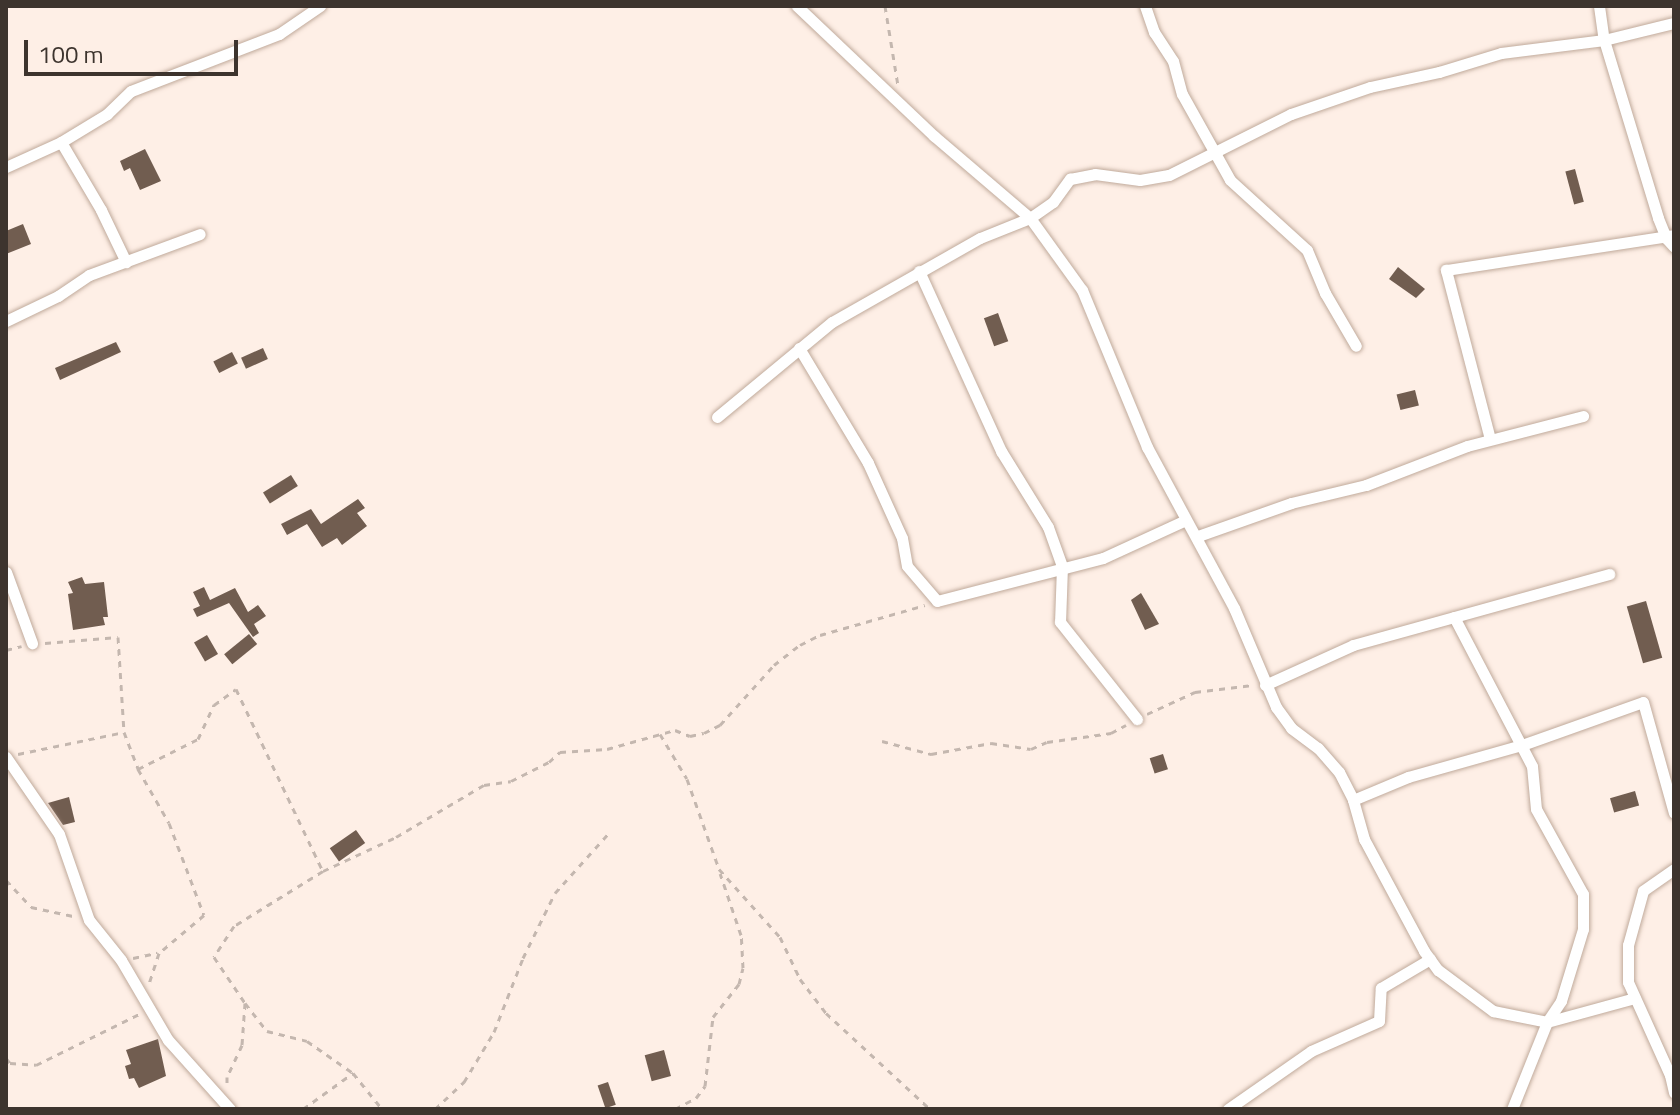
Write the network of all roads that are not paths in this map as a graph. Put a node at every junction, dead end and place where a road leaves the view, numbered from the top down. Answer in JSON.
{"nodes":[{"id":1,"x":320,"y":6,"type":"edge"},
{"id":2,"x":797,"y":6,"type":"edge"},
{"id":3,"x":1145,"y":6,"type":"edge"},
{"id":4,"x":1599,"y":6,"type":"edge"},
{"id":5,"x":1674,"y":23,"type":"edge"},
{"id":6,"x":1604,"y":40,"type":"junction"},
{"id":7,"x":61,"y":142,"type":"junction"},
{"id":8,"x":1214,"y":152,"type":"junction"},
{"id":9,"x":6,"y":167,"type":"edge"},
{"id":10,"x":1030,"y":218,"type":"junction"},
{"id":11,"x":200,"y":234,"type":"dead end"},
{"id":12,"x":1671,"y":240,"type":"edge"},
{"id":13,"x":126,"y":262,"type":"junction"},
{"id":14,"x":919,"y":271,"type":"junction"},
{"id":15,"x":6,"y":321,"type":"edge"},
{"id":16,"x":1356,"y":346,"type":"dead end"},
{"id":17,"x":799,"y":348,"type":"junction"},
{"id":18,"x":1583,"y":416,"type":"dead end"},
{"id":19,"x":717,"y":417,"type":"dead end"},
{"id":20,"x":1490,"y":439,"type":"junction"},
{"id":21,"x":1186,"y":520,"type":"junction"},
{"id":22,"x":1198,"y":536,"type":"junction"},
{"id":23,"x":1062,"y":566,"type":"junction"},
{"id":24,"x":6,"y":572,"type":"edge"},
{"id":25,"x":1609,"y":574,"type":"dead end"},
{"id":26,"x":1454,"y":617,"type":"junction"},
{"id":27,"x":32,"y":643,"type":"road end"},
{"id":28,"x":1265,"y":685,"type":"junction"},
{"id":29,"x":1137,"y":719,"type":"road end"},
{"id":30,"x":1522,"y":745,"type":"junction"},
{"id":31,"x":6,"y":757,"type":"edge"},
{"id":32,"x":1353,"y":800,"type":"junction"},
{"id":33,"x":1674,"y":813,"type":"edge"},
{"id":34,"x":1674,"y":869,"type":"edge"},
{"id":35,"x":1430,"y":959,"type":"junction"},
{"id":36,"x":1635,"y":998,"type":"junction"},
{"id":37,"x":1547,"y":1022,"type":"junction"},
{"id":38,"x":1674,"y":1093,"type":"edge"},
{"id":39,"x":229,"y":1108,"type":"edge"},
{"id":40,"x":1228,"y":1109,"type":"edge"},
{"id":41,"x":1512,"y":1109,"type":"edge"}],
"edges":[{"from":1,"to":7,"type":"street"},
{"from":2,"to":10,"type":"street"},
{"from":3,"to":8,"type":"street"},
{"from":4,"to":6,"type":"street"},
{"from":5,"to":6,"type":"street"},
{"from":6,"to":8,"type":"street"},
{"from":6,"to":12,"type":"street"},
{"from":7,"to":9,"type":"street"},
{"from":7,"to":13,"type":"street"},
{"from":8,"to":10,"type":"street"},
{"from":8,"to":16,"type":"street"},
{"from":10,"to":14,"type":"street"},
{"from":10,"to":21,"type":"street"},
{"from":11,"to":13,"type":"street"},
{"from":12,"to":20,"type":"street"},
{"from":13,"to":15,"type":"street"},
{"from":14,"to":17,"type":"street"},
{"from":14,"to":23,"type":"street"},
{"from":17,"to":19,"type":"street"},
{"from":17,"to":23,"type":"street"},
{"from":18,"to":20,"type":"street"},
{"from":20,"to":22,"type":"street"},
{"from":21,"to":22,"type":"street"},
{"from":21,"to":23,"type":"street"},
{"from":22,"to":28,"type":"street"},
{"from":23,"to":29,"type":"street"},
{"from":24,"to":27,"type":"street"},
{"from":25,"to":26,"type":"street"},
{"from":26,"to":28,"type":"street"},
{"from":26,"to":30,"type":"street"},
{"from":28,"to":32,"type":"street"},
{"from":30,"to":32,"type":"street"},
{"from":30,"to":33,"type":"street"},
{"from":30,"to":37,"type":"street"},
{"from":31,"to":39,"type":"street"},
{"from":32,"to":35,"type":"street"},
{"from":34,"to":36,"type":"street"},
{"from":35,"to":37,"type":"street"},
{"from":35,"to":40,"type":"street"},
{"from":36,"to":37,"type":"street"},
{"from":36,"to":38,"type":"street"},
{"from":37,"to":41,"type":"street"}]}
